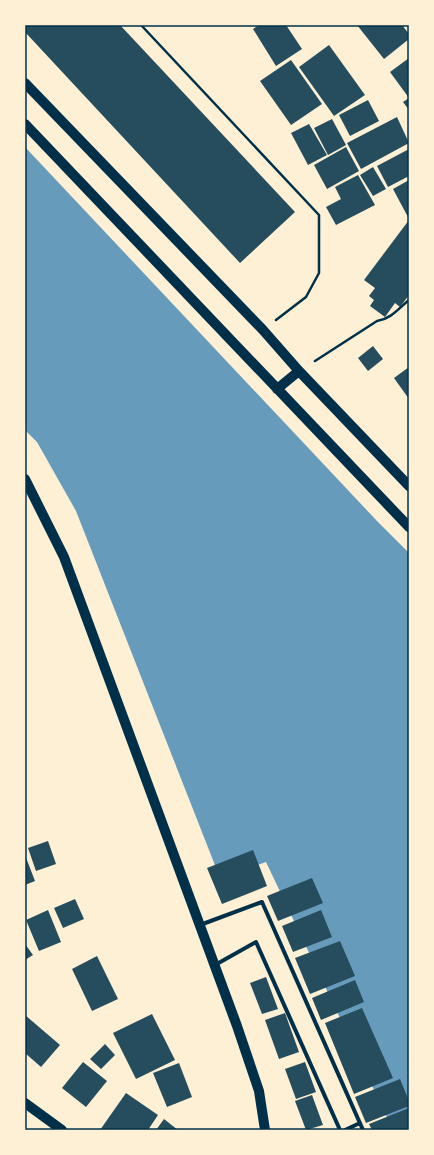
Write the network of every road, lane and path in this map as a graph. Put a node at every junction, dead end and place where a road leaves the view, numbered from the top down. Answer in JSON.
{"nodes":[{"id":1,"x":141,"y":25,"type":"edge"},
{"id":2,"x":25,"y":83,"type":"edge"},
{"id":3,"x":25,"y":124,"type":"edge"},
{"id":4,"x":409,"y":300,"type":"edge"},
{"id":5,"x":263,"y":330,"type":"junction"},
{"id":6,"x":299,"y":371,"type":"junction"},
{"id":7,"x":277,"y":389,"type":"junction"},
{"id":8,"x":25,"y":479,"type":"edge"},
{"id":9,"x":409,"y":486,"type":"edge"},
{"id":10,"x":409,"y":527,"type":"edge"},
{"id":11,"x":200,"y":926,"type":"junction"},
{"id":12,"x":215,"y":965,"type":"junction"},
{"id":13,"x":25,"y":1103,"type":"edge"},
{"id":14,"x":360,"y":1123,"type":"junction"},
{"id":15,"x":62,"y":1130,"type":"edge"},
{"id":16,"x":265,"y":1130,"type":"edge"},
{"id":17,"x":340,"y":1130,"type":"edge"},
{"id":18,"x":345,"y":1130,"type":"edge"},
{"id":19,"x":363,"y":1130,"type":"edge"}],
"edges":[{"from":1,"to":5,"type":"path"},
{"from":2,"to":5,"type":"main road"},
{"from":3,"to":7,"type":"main road"},
{"from":4,"to":6,"type":"path"},
{"from":5,"to":6,"type":"main road"},
{"from":6,"to":7,"type":"main road"},
{"from":6,"to":9,"type":"main road"},
{"from":7,"to":10,"type":"main road"},
{"from":8,"to":11,"type":"main road"},
{"from":11,"to":12,"type":"main road"},
{"from":11,"to":14,"type":"street"},
{"from":12,"to":16,"type":"main road"},
{"from":12,"to":17,"type":"street"},
{"from":13,"to":15,"type":"main road"},
{"from":14,"to":18,"type":"street"},
{"from":14,"to":19,"type":"street"}]}
